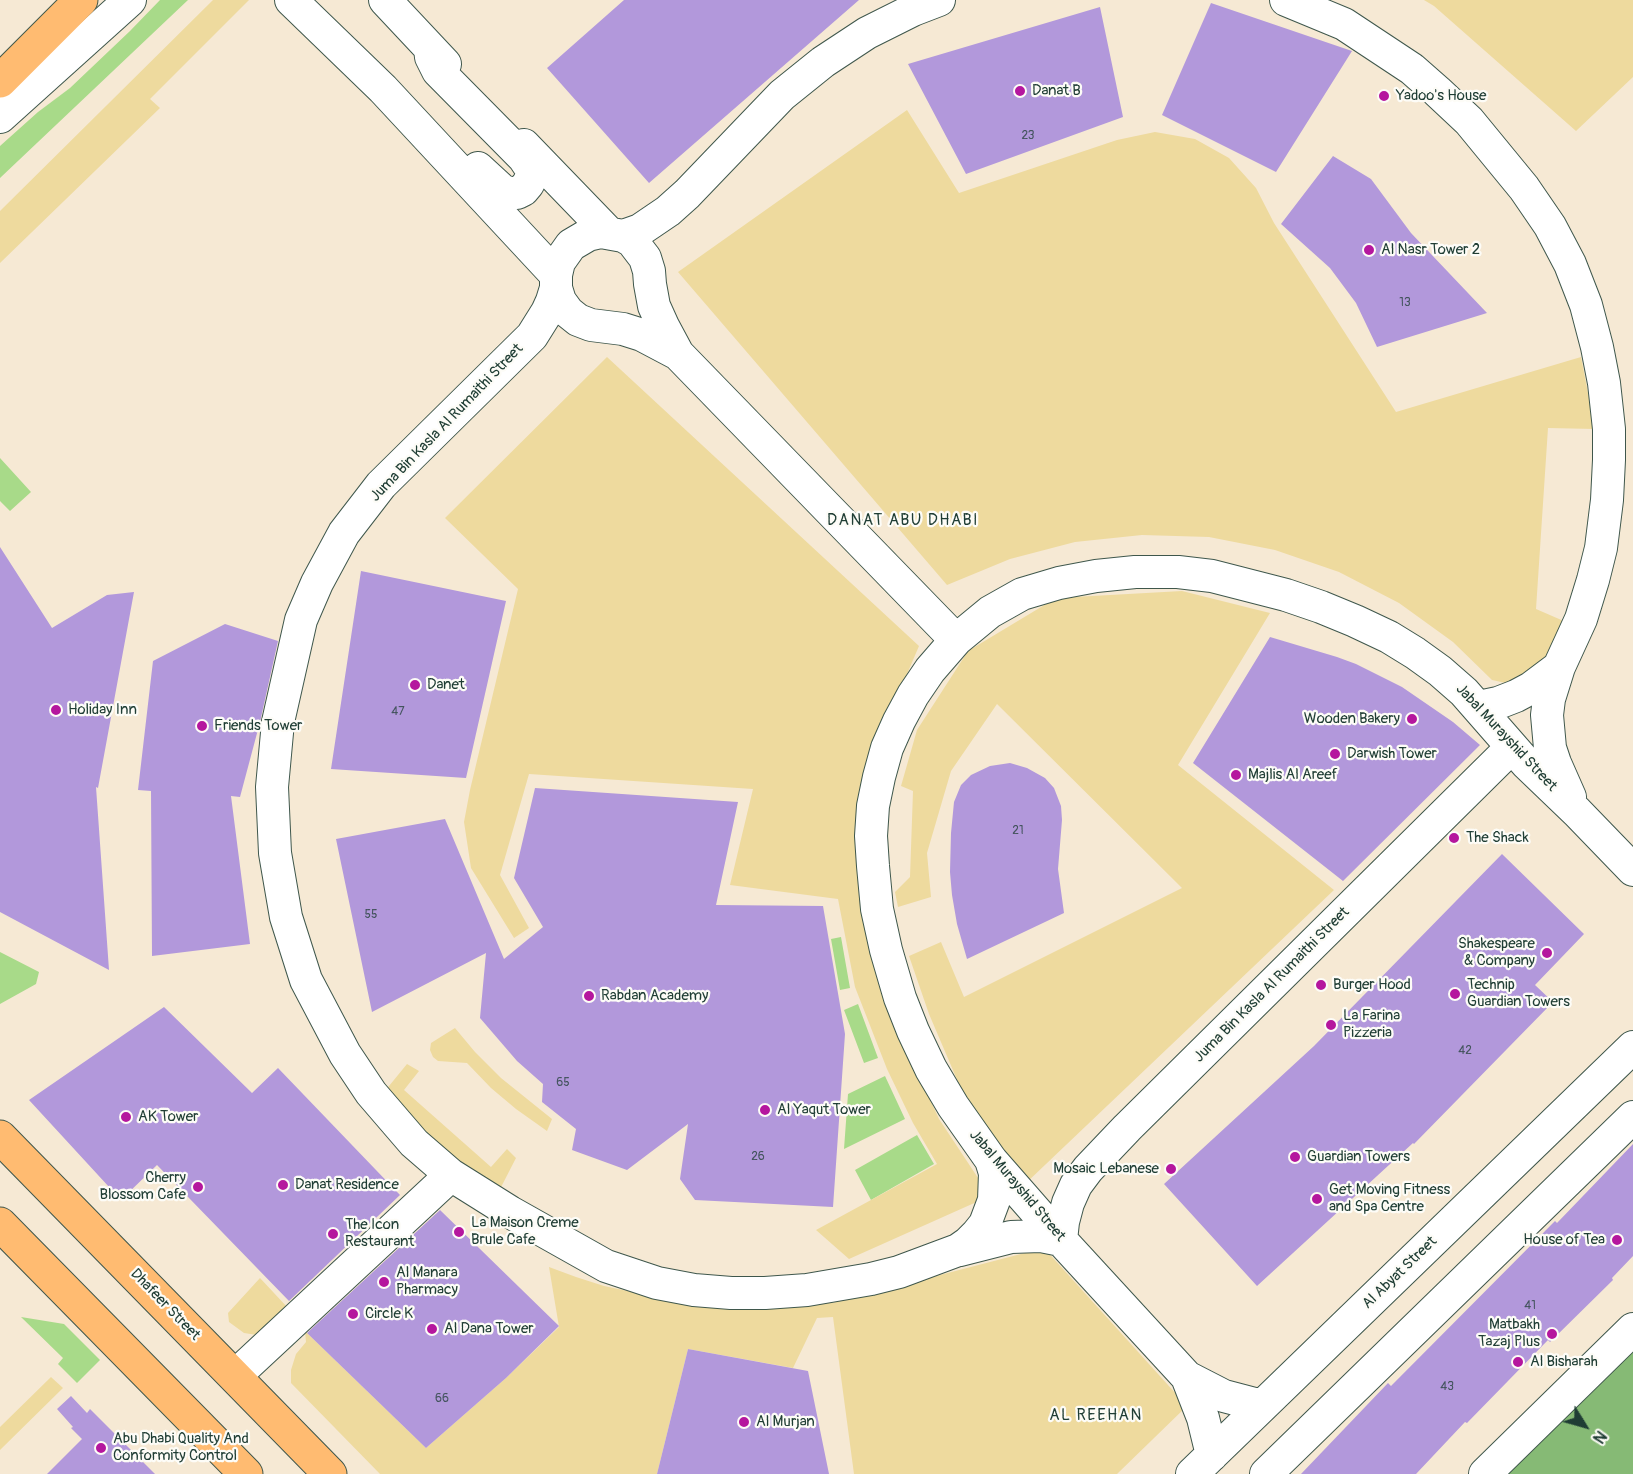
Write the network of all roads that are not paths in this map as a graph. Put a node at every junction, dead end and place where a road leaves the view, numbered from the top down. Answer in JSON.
{"nodes":[{"id":1,"x":81,"y":0,"type":"edge"},
{"id":2,"x":130,"y":0,"type":"edge"},
{"id":3,"x":291,"y":0,"type":"edge"},
{"id":4,"x":385,"y":0,"type":"edge"},
{"id":5,"x":939,"y":0,"type":"edge"},
{"id":6,"x":1286,"y":0,"type":"edge"},
{"id":7,"x":430,"y":49,"type":"junction"},
{"id":8,"x":0,"y":81,"type":"edge"},
{"id":9,"x":383,"y":89,"type":"junction"},
{"id":10,"x":0,"y":117,"type":"edge"},
{"id":11,"x":616,"y":234,"type":"junction"},
{"id":12,"x":556,"y":281,"type":"junction"},
{"id":13,"x":678,"y":354,"type":"junction"},
{"id":14,"x":956,"y":639,"type":"junction"},
{"id":15,"x":1559,"y":667,"type":"junction"},
{"id":16,"x":1479,"y":707,"type":"junction"},
{"id":17,"x":1512,"y":747,"type":"junction"},
{"id":18,"x":1577,"y":812,"type":"junction"},
{"id":19,"x":1633,"y":870,"type":"edge"},
{"id":20,"x":1633,"y":1047,"type":"edge"},
{"id":21,"x":1633,"y":1117,"type":"edge"},
{"id":22,"x":0,"y":1137,"type":"edge"},
{"id":23,"x":991,"y":1160,"type":"junction"},
{"id":24,"x":451,"y":1175,"type":"junction"},
{"id":25,"x":0,"y":1224,"type":"edge"},
{"id":26,"x":1061,"y":1240,"type":"junction"},
{"id":27,"x":958,"y":1250,"type":"junction"},
{"id":28,"x":1633,"y":1329,"type":"edge"},
{"id":29,"x":234,"y":1376,"type":"junction"},
{"id":30,"x":1187,"y":1377,"type":"junction"},
{"id":31,"x":1262,"y":1406,"type":"junction"},
{"id":32,"x":1236,"y":1431,"type":"junction"},
{"id":33,"x":1202,"y":1465,"type":"edge"},
{"id":34,"x":1269,"y":1471,"type":"edge"},
{"id":35,"x":246,"y":1474,"type":"edge"},
{"id":36,"x":330,"y":1474,"type":"edge"},
{"id":37,"x":1485,"y":1474,"type":"edge"}],
"edges":[{"from":1,"to":8,"type":"main road"},
{"from":2,"to":10,"type":"street"},
{"from":3,"to":9,"type":"street"},
{"from":4,"to":7,"type":"street"},
{"from":5,"to":11,"type":"street","name":"Juma Bin Kasla Al Rumaithi Street"},
{"from":6,"to":15,"type":"street"},
{"from":7,"to":9,"type":"street"},
{"from":7,"to":11,"type":"street"},
{"from":9,"to":12,"type":"street"},
{"from":11,"to":12,"type":"street","name":"Juma Bin Kasla Al Rumaithi Street"},
{"from":11,"to":13,"type":"street"},
{"from":12,"to":13,"type":"street"},
{"from":12,"to":24,"type":"street","name":"Juma Bin Kasla Al Rumaithi Street"},
{"from":13,"to":14,"type":"street"},
{"from":14,"to":16,"type":"street","name":"Jabal Murayshid Street"},
{"from":14,"to":23,"type":"street","name":"Jabal Murayshid Street"},
{"from":15,"to":16,"type":"street"},
{"from":15,"to":18,"type":"street"},
{"from":16,"to":17,"type":"street","name":"Jabal Murayshid Street"},
{"from":17,"to":18,"type":"street","name":"Jabal Murayshid Street"},
{"from":17,"to":26,"type":"street","name":"Juma Bin Kasla Al Rumaithi Street"},
{"from":18,"to":19,"type":"street","name":"Jabal Murayshid Street"},
{"from":20,"to":31,"type":"street","name":"Al Abyat Street"},
{"from":21,"to":34,"type":"street"},
{"from":22,"to":29,"type":"main road","name":"Dhafeer Street"},
{"from":23,"to":26,"type":"street","name":"Jabal Murayshid Street"},
{"from":23,"to":27,"type":"street","name":"Juma Bin Kasla Al Rumaithi Street"},
{"from":24,"to":27,"type":"street","name":"Juma Bin Kasla Al Rumaithi Street"},
{"from":24,"to":29,"type":"street"},
{"from":25,"to":35,"type":"main road"},
{"from":26,"to":27,"type":"street"},
{"from":26,"to":30,"type":"street","name":"Jabal Murayshid Street"},
{"from":28,"to":37,"type":"street"},
{"from":29,"to":36,"type":"main road","name":"Dhafeer Street"},
{"from":30,"to":31,"type":"street","name":"Jabal Murayshid Street"},
{"from":30,"to":33,"type":"street","name":"Jabal Murayshid Street"},
{"from":31,"to":32,"type":"street","name":"Al Abyat Street"},
{"from":32,"to":33,"type":"street","name":"Al Abyat Street"},
{"from":32,"to":34,"type":"street"}]}
